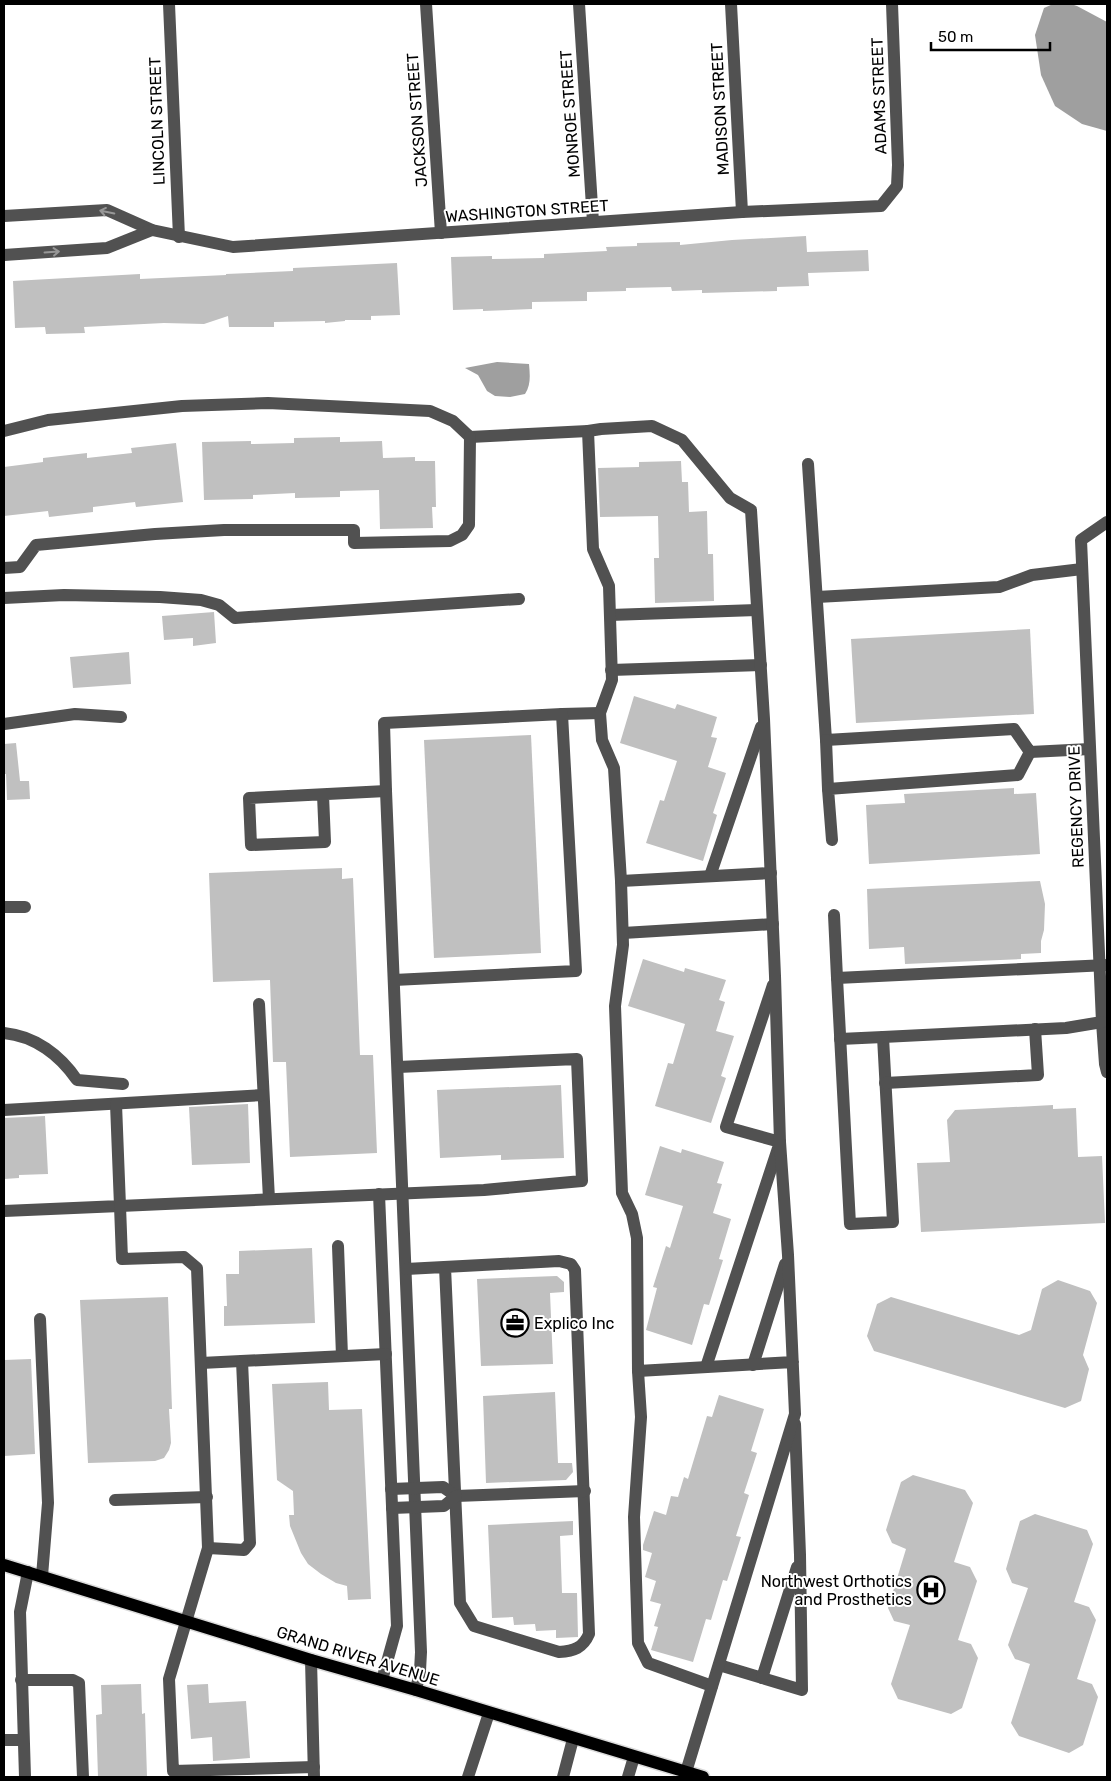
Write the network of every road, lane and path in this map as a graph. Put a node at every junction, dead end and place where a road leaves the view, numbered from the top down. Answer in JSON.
{"nodes":[{"id":1,"x":169,"y":4,"type":"edge"},
{"id":2,"x":426,"y":4,"type":"edge"},
{"id":3,"x":579,"y":4,"type":"edge"},
{"id":4,"x":731,"y":4,"type":"edge"},
{"id":5,"x":892,"y":4,"type":"edge"},
{"id":6,"x":897,"y":186,"type":"joint"},
{"id":7,"x":742,"y":212,"type":"junction"},
{"id":8,"x":4,"y":216,"type":"edge"},
{"id":9,"x":593,"y":222,"type":"junction"},
{"id":10,"x":152,"y":230,"type":"junction"},
{"id":11,"x":441,"y":234,"type":"junction"},
{"id":12,"x":179,"y":237,"type":"junction"},
{"id":13,"x":4,"y":255,"type":"edge"},
{"id":14,"x":4,"y":431,"type":"edge"},
{"id":15,"x":588,"y":431,"type":"junction"},
{"id":16,"x":470,"y":437,"type":"junction"},
{"id":17,"x":808,"y":464,"type":"dead end"},
{"id":18,"x":1107,"y":522,"type":"edge"},
{"id":19,"x":4,"y":568,"type":"edge"},
{"id":20,"x":1082,"y":569,"type":"junction"},
{"id":21,"x":816,"y":597,"type":"junction"},
{"id":22,"x":4,"y":598,"type":"edge"},
{"id":23,"x":519,"y":599,"type":"dead end"},
{"id":24,"x":758,"y":610,"type":"junction"},
{"id":25,"x":610,"y":615,"type":"junction"},
{"id":26,"x":761,"y":665,"type":"junction"},
{"id":27,"x":612,"y":670,"type":"junction"},
{"id":28,"x":600,"y":713,"type":"junction"},
{"id":29,"x":562,"y":714,"type":"junction"},
{"id":30,"x":121,"y":717,"type":"dead end"},
{"id":31,"x":764,"y":719,"type":"junction"},
{"id":32,"x":4,"y":724,"type":"edge"},
{"id":33,"x":826,"y":740,"type":"junction"},
{"id":34,"x":1090,"y":749,"type":"junction"},
{"id":35,"x":1030,"y":752,"type":"junction"},
{"id":36,"x":828,"y":790,"type":"junction"},
{"id":37,"x":386,"y":791,"type":"junction"},
{"id":38,"x":323,"y":795,"type":"junction"},
{"id":39,"x":832,"y":840,"type":"dead end"},
{"id":40,"x":771,"y":873,"type":"junction"},
{"id":41,"x":710,"y":876,"type":"junction"},
{"id":42,"x":621,"y":881,"type":"junction"},
{"id":43,"x":1102,"y":883,"type":"edge"},
{"id":44,"x":25,"y":907,"type":"dead end"},
{"id":45,"x":4,"y":908,"type":"edge"},
{"id":46,"x":834,"y":915,"type":"dead end"},
{"id":47,"x":773,"y":924,"type":"junction"},
{"id":48,"x":622,"y":933,"type":"junction"},
{"id":49,"x":1103,"y":965,"type":"edge"},
{"id":50,"x":775,"y":976,"type":"junction"},
{"id":51,"x":837,"y":978,"type":"junction"},
{"id":52,"x":394,"y":980,"type":"junction"},
{"id":53,"x":259,"y":1004,"type":"dead end"},
{"id":54,"x":1102,"y":1022,"type":"junction"},
{"id":55,"x":1036,"y":1029,"type":"junction"},
{"id":56,"x":4,"y":1033,"type":"edge"},
{"id":57,"x":883,"y":1037,"type":"junction"},
{"id":58,"x":840,"y":1040,"type":"junction"},
{"id":59,"x":398,"y":1067,"type":"junction"},
{"id":60,"x":1107,"y":1072,"type":"edge"},
{"id":61,"x":885,"y":1082,"type":"junction"},
{"id":62,"x":122,"y":1084,"type":"dead end"},
{"id":63,"x":263,"y":1095,"type":"junction"},
{"id":64,"x":116,"y":1104,"type":"junction"},
{"id":65,"x":4,"y":1110,"type":"edge"},
{"id":66,"x":780,"y":1142,"type":"junction"},
{"id":67,"x":403,"y":1192,"type":"junction"},
{"id":68,"x":379,"y":1194,"type":"junction"},
{"id":69,"x":269,"y":1199,"type":"junction"},
{"id":70,"x":120,"y":1206,"type":"junction"},
{"id":71,"x":4,"y":1211,"type":"edge"},
{"id":72,"x":338,"y":1246,"type":"dead end"},
{"id":73,"x":788,"y":1255,"type":"junction"},
{"id":74,"x":446,"y":1267,"type":"junction"},
{"id":75,"x":406,"y":1269,"type":"junction"},
{"id":76,"x":40,"y":1319,"type":"dead end"},
{"id":77,"x":386,"y":1354,"type":"junction"},
{"id":78,"x":342,"y":1356,"type":"junction"},
{"id":79,"x":242,"y":1361,"type":"junction"},
{"id":80,"x":793,"y":1362,"type":"junction"},
{"id":81,"x":201,"y":1363,"type":"junction"},
{"id":82,"x":753,"y":1365,"type":"junction"},
{"id":83,"x":706,"y":1367,"type":"junction"},
{"id":84,"x":638,"y":1371,"type":"junction"},
{"id":85,"x":795,"y":1414,"type":"junction"},
{"id":86,"x":391,"y":1488,"type":"junction"},
{"id":87,"x":414,"y":1488,"type":"junction"},
{"id":88,"x":585,"y":1491,"type":"junction"},
{"id":89,"x":456,"y":1496,"type":"junction"},
{"id":90,"x":206,"y":1498,"type":"junction"},
{"id":91,"x":115,"y":1500,"type":"dead end"},
{"id":92,"x":415,"y":1507,"type":"junction"},
{"id":93,"x":392,"y":1508,"type":"junction"},
{"id":94,"x":208,"y":1548,"type":"junction"},
{"id":95,"x":800,"y":1555,"type":"junction"},
{"id":96,"x":4,"y":1565,"type":"edge"},
{"id":97,"x":28,"y":1572,"type":"junction"},
{"id":98,"x":42,"y":1576,"type":"junction"},
{"id":99,"x":418,"y":1592,"type":"junction"},
{"id":100,"x":395,"y":1593,"type":"junction"},
{"id":101,"x":187,"y":1621,"type":"junction"},
{"id":102,"x":311,"y":1660,"type":"junction"},
{"id":103,"x":719,"y":1665,"type":"junction"},
{"id":104,"x":762,"y":1678,"type":"junction"},
{"id":105,"x":22,"y":1680,"type":"junction"},
{"id":106,"x":382,"y":1680,"type":"junction"},
{"id":107,"x":712,"y":1686,"type":"junction"},
{"id":108,"x":416,"y":1690,"type":"junction"},
{"id":109,"x":489,"y":1713,"type":"junction"},
{"id":110,"x":573,"y":1738,"type":"junction"},
{"id":111,"x":4,"y":1740,"type":"edge"},
{"id":112,"x":23,"y":1740,"type":"junction"},
{"id":113,"x":634,"y":1757,"type":"junction"},
{"id":114,"x":314,"y":1772,"type":"edge"},
{"id":115,"x":686,"y":1772,"type":"junction"},
{"id":116,"x":25,"y":1777,"type":"edge"},
{"id":117,"x":83,"y":1777,"type":"edge"},
{"id":118,"x":468,"y":1777,"type":"edge"},
{"id":119,"x":563,"y":1777,"type":"edge"},
{"id":120,"x":628,"y":1777,"type":"edge"},
{"id":121,"x":702,"y":1777,"type":"edge"}],
"edges":[{"from":1,"to":12,"type":"street","name":"LINCOLN STREET"},
{"from":2,"to":11,"type":"street","name":"JACKSON STREET"},
{"from":3,"to":9,"type":"street","name":"MONROE STREET"},
{"from":4,"to":7,"type":"street","name":"MADISON STREET"},
{"from":5,"to":6,"type":"street","name":"ADAMS STREET"},
{"from":6,"to":7,"type":"street","name":"WASHINGTON STREET"},
{"from":7,"to":9,"type":"street","name":"WASHINGTON STREET"},
{"from":10,"to":8,"type":"street","name":"WASHINGTON STREET","one_way":true},
{"from":9,"to":11,"type":"street","name":"WASHINGTON STREET"},
{"from":10,"to":12,"type":"street","name":"WASHINGTON STREET"},
{"from":13,"to":10,"type":"street","one_way":true},
{"from":11,"to":12,"type":"street","name":"WASHINGTON STREET"},
{"from":14,"to":16,"type":"street"},
{"from":15,"to":16,"type":"street"},
{"from":15,"to":24,"type":"street"},
{"from":15,"to":25,"type":"street"},
{"from":16,"to":19,"type":"street"},
{"from":17,"to":21,"type":"street"},
{"from":18,"to":20,"type":"street","name":"REGENCY DRIVE"},
{"from":20,"to":21,"type":"street"},
{"from":20,"to":34,"type":"street","name":"REGENCY DRIVE"},
{"from":21,"to":33,"type":"street"},
{"from":22,"to":23,"type":"street"},
{"from":24,"to":25,"type":"street"},
{"from":24,"to":26,"type":"street"},
{"from":25,"to":27,"type":"street"},
{"from":26,"to":27,"type":"street"},
{"from":26,"to":31,"type":"street"},
{"from":27,"to":28,"type":"street"},
{"from":28,"to":29,"type":"street"},
{"from":28,"to":42,"type":"street"},
{"from":29,"to":37,"type":"street"},
{"from":29,"to":52,"type":"street"},
{"from":30,"to":32,"type":"street"},
{"from":31,"to":40,"type":"street"},
{"from":31,"to":41,"type":"street"},
{"from":33,"to":35,"type":"street"},
{"from":33,"to":36,"type":"street"},
{"from":34,"to":35,"type":"street"},
{"from":34,"to":43,"type":"street","name":"REGENCY DRIVE"},
{"from":35,"to":36,"type":"street"},
{"from":36,"to":39,"type":"street"},
{"from":37,"to":38,"type":"street"},
{"from":37,"to":52,"type":"street"},
{"from":38,"to":38,"type":"street"},
{"from":40,"to":41,"type":"street"},
{"from":40,"to":47,"type":"street"},
{"from":41,"to":42,"type":"street"},
{"from":42,"to":48,"type":"street"},
{"from":43,"to":49,"type":"street","name":"REGENCY DRIVE"},
{"from":44,"to":45,"type":"street"},
{"from":46,"to":51,"type":"street"},
{"from":47,"to":48,"type":"street"},
{"from":47,"to":50,"type":"street"},
{"from":48,"to":84,"type":"street"},
{"from":49,"to":51,"type":"street"},
{"from":49,"to":54,"type":"street","name":"REGENCY DRIVE"},
{"from":50,"to":66,"type":"street"},
{"from":50,"to":66,"type":"street"},
{"from":51,"to":58,"type":"street"},
{"from":52,"to":59,"type":"street"},
{"from":53,"to":63,"type":"street"},
{"from":54,"to":55,"type":"street"},
{"from":54,"to":60,"type":"street","name":"REGENCY DRIVE"},
{"from":55,"to":57,"type":"street"},
{"from":55,"to":61,"type":"street"},
{"from":56,"to":62,"type":"street"},
{"from":57,"to":58,"type":"street"},
{"from":57,"to":61,"type":"street"},
{"from":58,"to":61,"type":"street"},
{"from":59,"to":67,"type":"street"},
{"from":59,"to":67,"type":"street"},
{"from":63,"to":64,"type":"street"},
{"from":63,"to":69,"type":"street"},
{"from":64,"to":65,"type":"street"},
{"from":64,"to":70,"type":"street"},
{"from":66,"to":73,"type":"street"},
{"from":66,"to":83,"type":"street"},
{"from":67,"to":68,"type":"street"},
{"from":67,"to":75,"type":"street"},
{"from":68,"to":69,"type":"street"},
{"from":68,"to":77,"type":"street"},
{"from":69,"to":70,"type":"street"},
{"from":70,"to":71,"type":"street"},
{"from":70,"to":81,"type":"street"},
{"from":72,"to":78,"type":"street"},
{"from":73,"to":80,"type":"street"},
{"from":73,"to":82,"type":"street"},
{"from":74,"to":75,"type":"street"},
{"from":74,"to":88,"type":"street"},
{"from":74,"to":89,"type":"street"},
{"from":75,"to":87,"type":"street"},
{"from":76,"to":98,"type":"street"},
{"from":77,"to":78,"type":"street"},
{"from":77,"to":86,"type":"street"},
{"from":78,"to":79,"type":"street"},
{"from":79,"to":81,"type":"street"},
{"from":79,"to":94,"type":"street"},
{"from":80,"to":82,"type":"street"},
{"from":80,"to":85,"type":"street"},
{"from":81,"to":90,"type":"street"},
{"from":82,"to":83,"type":"street"},
{"from":83,"to":84,"type":"street"},
{"from":84,"to":107,"type":"street"},
{"from":85,"to":95,"type":"street"},
{"from":85,"to":103,"type":"street"},
{"from":86,"to":87,"type":"street"},
{"from":86,"to":93,"type":"street"},
{"from":87,"to":89,"type":"street"},
{"from":87,"to":92,"type":"street"},
{"from":88,"to":89,"type":"street"},
{"from":88,"to":89,"type":"street"},
{"from":89,"to":92,"type":"street"},
{"from":90,"to":91,"type":"street"},
{"from":90,"to":94,"type":"street"},
{"from":92,"to":93,"type":"street"},
{"from":92,"to":99,"type":"street"},
{"from":93,"to":100,"type":"street"},
{"from":94,"to":101,"type":"street"},
{"from":95,"to":104,"type":"street"},
{"from":95,"to":104,"type":"street"},
{"from":96,"to":97,"type":"main road","name":"GRAND RIVER AVENUE"},
{"from":97,"to":98,"type":"main road","name":"GRAND RIVER AVENUE"},
{"from":97,"to":105,"type":"street"},
{"from":98,"to":101,"type":"main road","name":"GRAND RIVER AVENUE"},
{"from":99,"to":100,"type":"street"},
{"from":99,"to":108,"type":"street"},
{"from":100,"to":106,"type":"street"},
{"from":101,"to":102,"type":"main road","name":"GRAND RIVER AVENUE"},
{"from":101,"to":114,"type":"street"},
{"from":102,"to":106,"type":"main road","name":"GRAND RIVER AVENUE"},
{"from":102,"to":114,"type":"street"},
{"from":103,"to":104,"type":"street"},
{"from":103,"to":107,"type":"street"},
{"from":105,"to":112,"type":"street"},
{"from":105,"to":117,"type":"street"},
{"from":106,"to":108,"type":"main road","name":"GRAND RIVER AVENUE"},
{"from":107,"to":115,"type":"street"},
{"from":108,"to":109,"type":"main road","name":"GRAND RIVER AVENUE"},
{"from":109,"to":110,"type":"main road","name":"GRAND RIVER AVENUE"},
{"from":109,"to":118,"type":"street"},
{"from":110,"to":113,"type":"main road","name":"GRAND RIVER AVENUE"},
{"from":110,"to":119,"type":"street"},
{"from":111,"to":112,"type":"street"},
{"from":112,"to":116,"type":"street"},
{"from":113,"to":115,"type":"main road","name":"GRAND RIVER AVENUE"},
{"from":113,"to":120,"type":"street"},
{"from":115,"to":121,"type":"main road","name":"GRAND RIVER AVENUE"}]}
